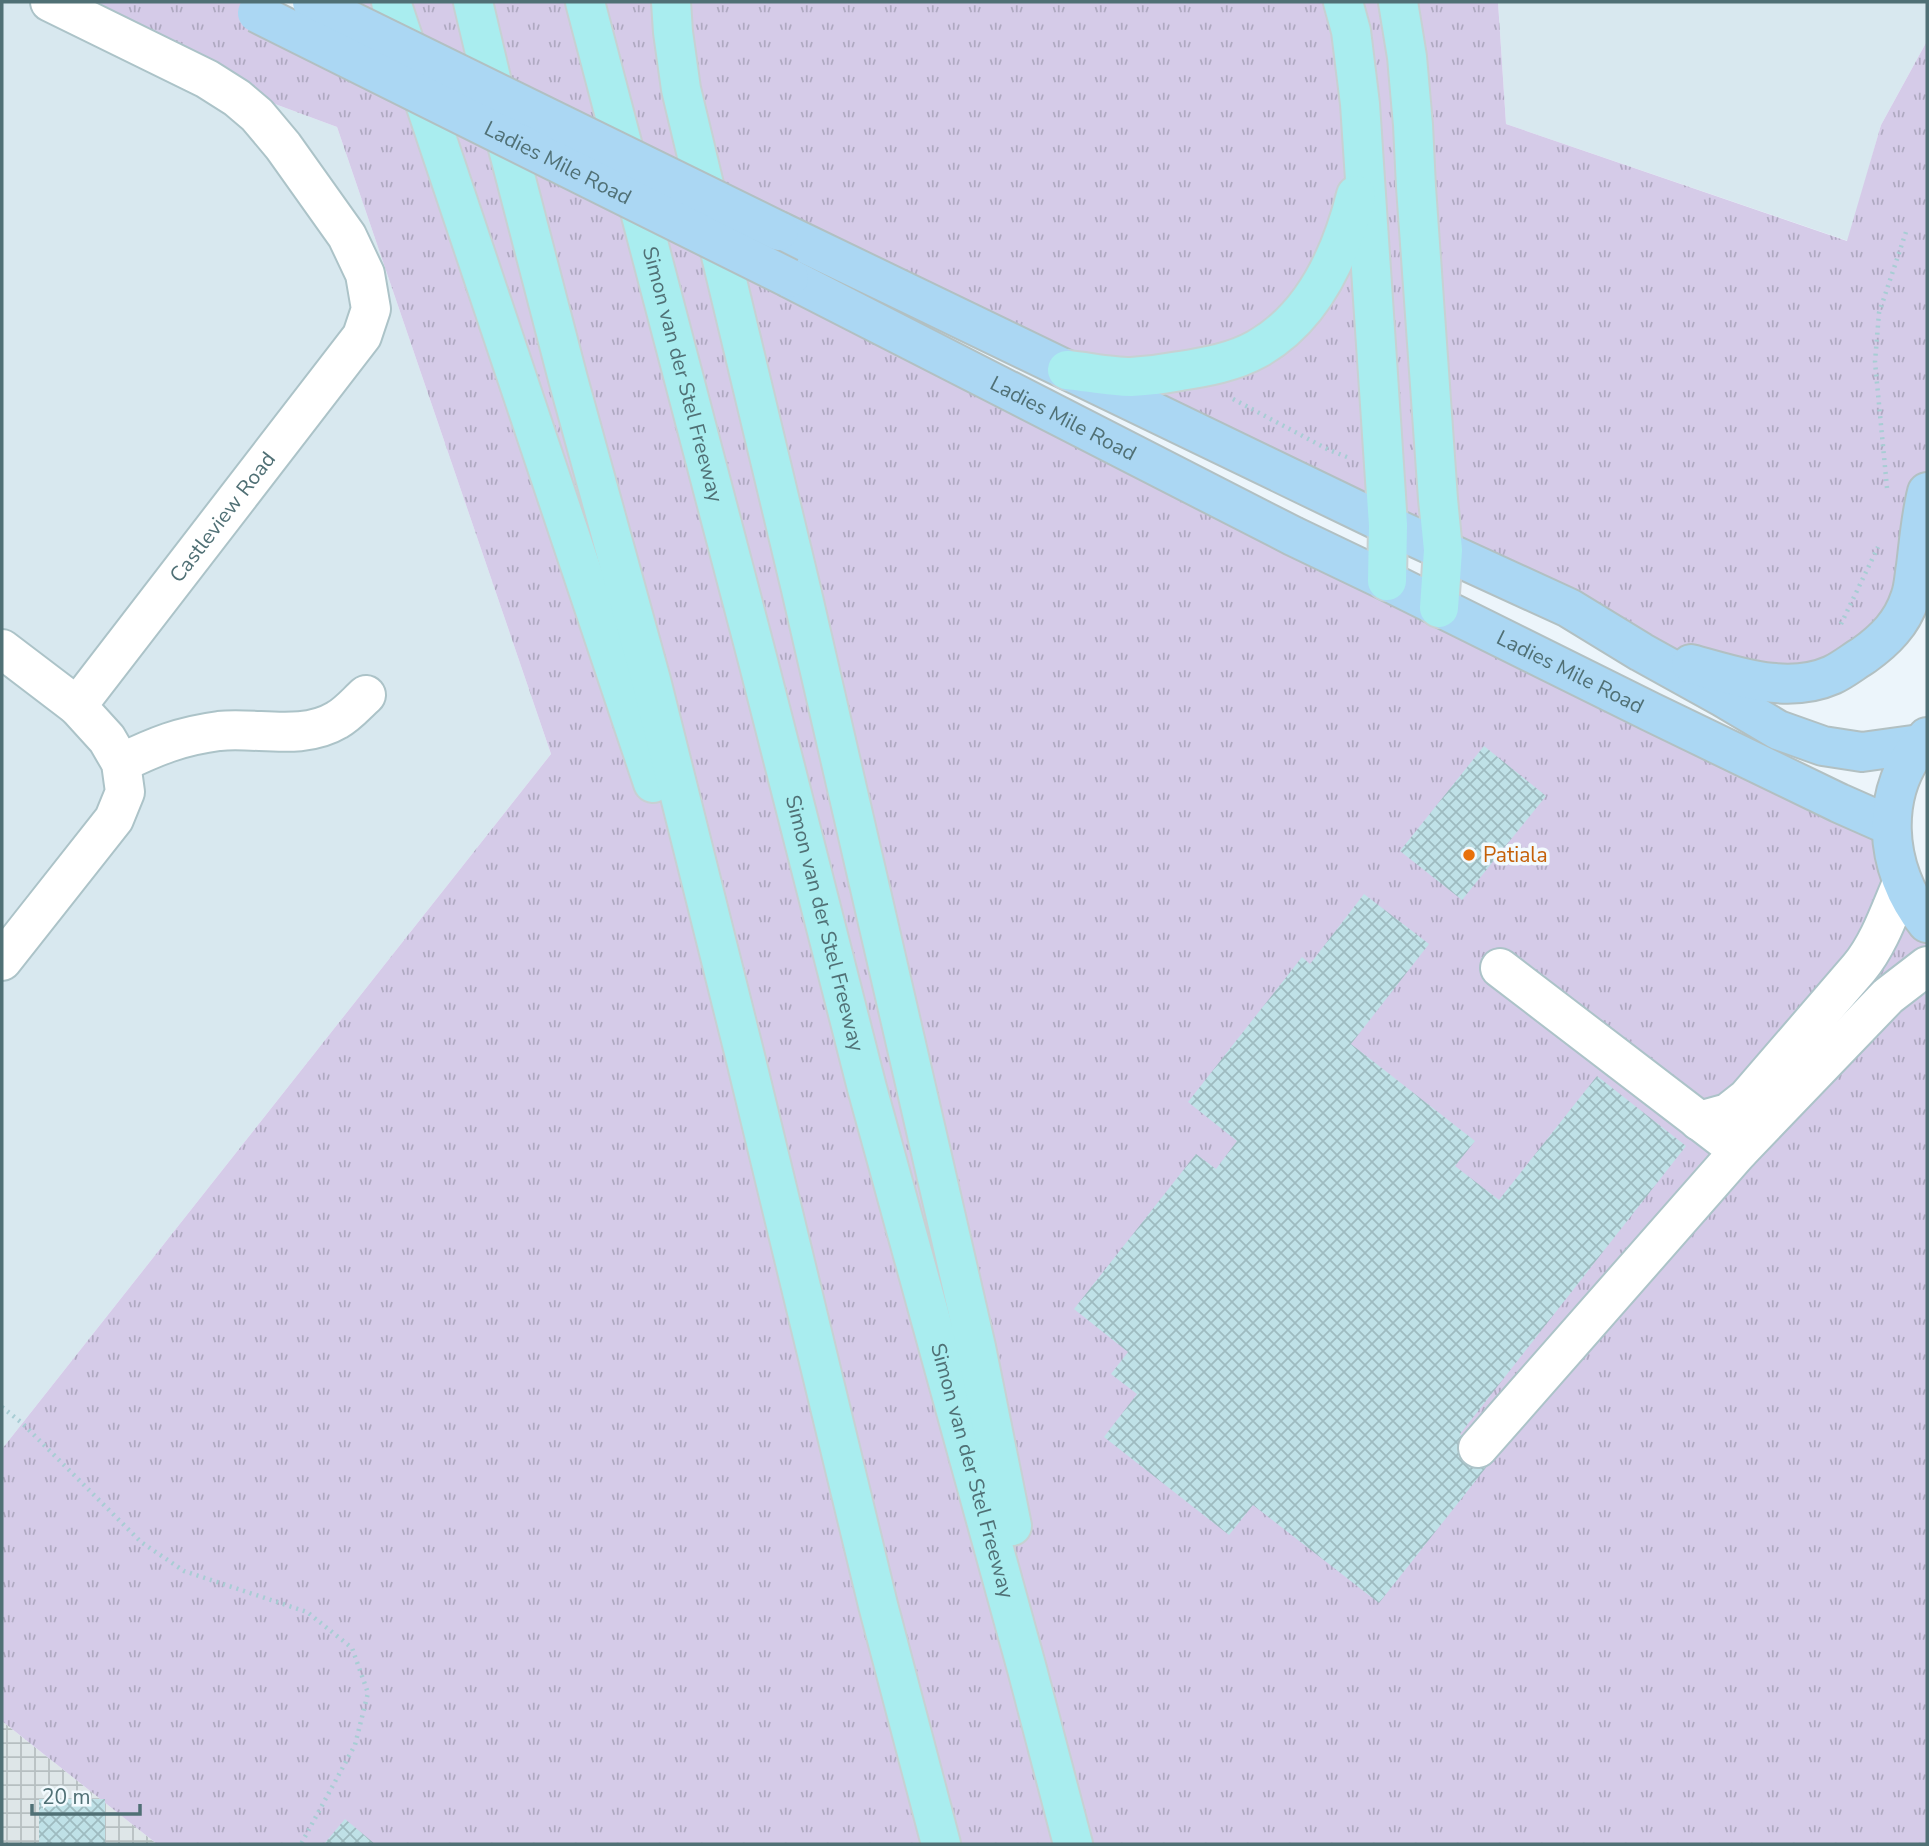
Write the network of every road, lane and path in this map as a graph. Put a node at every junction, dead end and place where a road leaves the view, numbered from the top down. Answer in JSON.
{"nodes":[{"id":1,"x":50,"y":2,"type":"edge"},
{"id":2,"x":312,"y":2,"type":"edge"},
{"id":3,"x":391,"y":2,"type":"edge"},
{"id":4,"x":473,"y":2,"type":"edge"},
{"id":5,"x":585,"y":2,"type":"edge"},
{"id":6,"x":671,"y":2,"type":"edge"},
{"id":7,"x":1343,"y":2,"type":"edge"},
{"id":8,"x":1398,"y":2,"type":"edge"},
{"id":9,"x":248,"y":8,"type":"edge"},
{"id":10,"x":1364,"y":166,"type":"junction"},
{"id":11,"x":1906,"y":232,"type":"dead end"},
{"id":12,"x":1067,"y":370,"type":"junction"},
{"id":13,"x":1223,"y":393,"type":"dead end"},
{"id":14,"x":1353,"y":459,"type":"dead end"},
{"id":15,"x":1927,"y":492,"type":"edge"},
{"id":16,"x":1888,"y":494,"type":"dead end"},
{"id":17,"x":1388,"y":525,"type":"junction"},
{"id":18,"x":1881,"y":542,"type":"dead end"},
{"id":19,"x":1443,"y":550,"type":"junction"},
{"id":20,"x":1387,"y":581,"type":"junction"},
{"id":21,"x":1439,"y":608,"type":"junction"},
{"id":22,"x":1839,"y":628,"type":"dead end"},
{"id":23,"x":2,"y":649,"type":"edge"},
{"id":24,"x":1641,"y":652,"type":"junction"},
{"id":25,"x":366,"y":695,"type":"dead end"},
{"id":26,"x":77,"y":706,"type":"junction"},
{"id":27,"x":1924,"y":740,"type":"edge"},
{"id":28,"x":121,"y":764,"type":"junction"},
{"id":29,"x":1891,"y":826,"type":"junction"},
{"id":30,"x":1902,"y":883,"type":"junction"},
{"id":31,"x":1927,"y":923,"type":"edge"},
{"id":32,"x":2,"y":961,"type":"edge"},
{"id":33,"x":1927,"y":966,"type":"edge"},
{"id":34,"x":1500,"y":968,"type":"dead end"},
{"id":35,"x":746,"y":1060,"type":"junction"},
{"id":36,"x":1699,"y":1121,"type":"junction"},
{"id":37,"x":1739,"y":1151,"type":"junction"},
{"id":38,"x":2,"y":1407,"type":"edge"},
{"id":39,"x":1478,"y":1448,"type":"dead end"},
{"id":40,"x":1027,"y":1669,"type":"junction"},
{"id":41,"x":301,"y":1844,"type":"edge"},
{"id":42,"x":941,"y":1844,"type":"edge"},
{"id":43,"x":1073,"y":1844,"type":"edge"}],
"edges":[{"from":1,"to":26,"type":"street","name":"Castleview Road"},
{"from":2,"to":12,"type":"main road","name":"Ladies Mile Road","bridge":true},
{"from":3,"to":35,"type":"highway"},
{"from":4,"to":35,"type":"highway"},
{"from":5,"to":40,"type":"highway","name":"Simon van der Stel Freeway"},
{"from":6,"to":40,"type":"highway"},
{"from":7,"to":10,"type":"highway"},
{"from":8,"to":19,"type":"highway"},
{"from":9,"to":20,"type":"main road","name":"Ladies Mile Road","bridge":true},
{"from":10,"to":12,"type":"highway"},
{"from":10,"to":17,"type":"highway"},
{"from":11,"to":16,"type":"path"},
{"from":12,"to":17,"type":"main road","name":"Ladies Mile Road"},
{"from":13,"to":14,"type":"path"},
{"from":15,"to":24,"type":"main road"},
{"from":17,"to":19,"type":"main road","name":"Ladies Mile Road"},
{"from":17,"to":20,"type":"highway"},
{"from":18,"to":22,"type":"path"},
{"from":19,"to":21,"type":"highway"},
{"from":19,"to":24,"type":"main road","name":"Ladies Mile Road"},
{"from":20,"to":21,"type":"main road","name":"Ladies Mile Road"},
{"from":21,"to":29,"type":"main road","name":"Ladies Mile Road"},
{"from":23,"to":26,"type":"street"},
{"from":24,"to":27,"type":"main road","name":"Ladies Mile Road"},
{"from":25,"to":28,"type":"street"},
{"from":26,"to":28,"type":"street"},
{"from":27,"to":29,"type":"main road"},
{"from":28,"to":32,"type":"street"},
{"from":29,"to":30,"type":"main road"},
{"from":30,"to":31,"type":"main road"},
{"from":30,"to":36,"type":"street"},
{"from":33,"to":37,"type":"street"},
{"from":34,"to":36,"type":"street"},
{"from":35,"to":42,"type":"highway"},
{"from":36,"to":37,"type":"street"},
{"from":37,"to":39,"type":"street"},
{"from":38,"to":41,"type":"path"},
{"from":40,"to":43,"type":"highway","name":"Simon van der Stel Freeway"}]}
